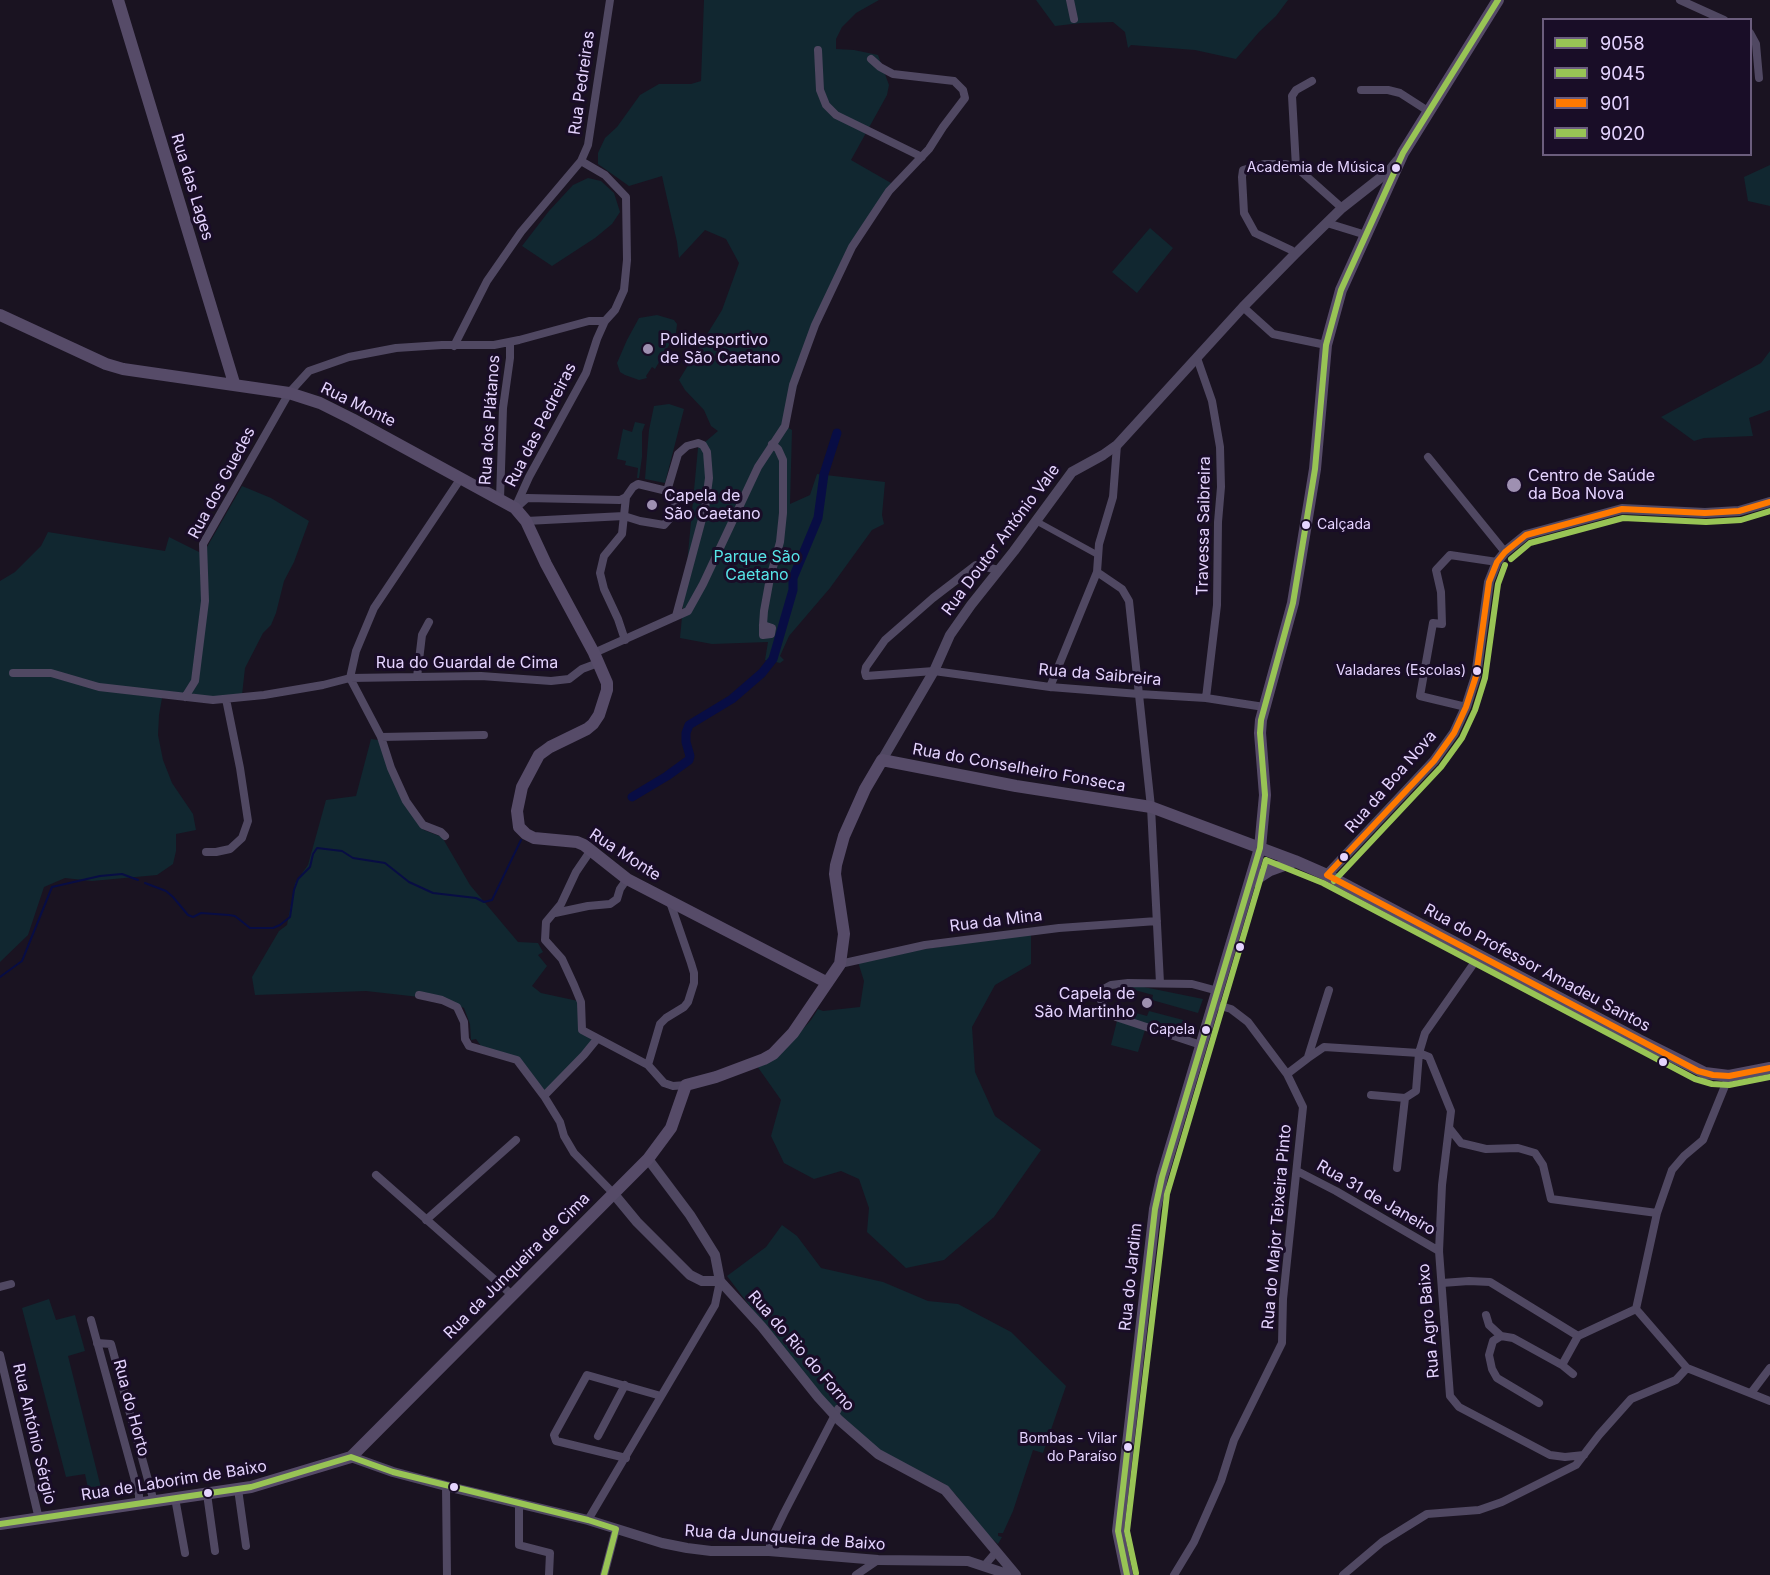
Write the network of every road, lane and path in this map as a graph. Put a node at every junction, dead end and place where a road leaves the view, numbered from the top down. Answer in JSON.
{"nodes":[{"id":1,"x":118,"y":0,"type":"edge"},
{"id":2,"x":610,"y":0,"type":"edge"},
{"id":3,"x":1070,"y":0,"type":"edge"},
{"id":4,"x":1498,"y":0,"type":"edge"},
{"id":5,"x":1680,"y":0,"type":"edge"},
{"id":6,"x":1720,"y":18,"type":"edge"},
{"id":7,"x":1074,"y":19,"type":"dead end"},
{"id":8,"x":1752,"y":37,"type":"edge"},
{"id":9,"x":818,"y":50,"type":"dead end"},
{"id":10,"x":871,"y":59,"type":"dead end"},
{"id":11,"x":1759,"y":78,"type":"dead end"},
{"id":12,"x":1312,"y":81,"type":"dead end"},
{"id":13,"x":1361,"y":90,"type":"dead end"},
{"id":14,"x":1428,"y":111,"type":"junction"},
{"id":15,"x":1403,"y":153,"type":"junction"},
{"id":16,"x":922,"y":157,"type":"junction"},
{"id":17,"x":581,"y":161,"type":"junction"},
{"id":18,"x":1296,"y":167,"type":"junction"},
{"id":19,"x":1342,"y":208,"type":"junction"},
{"id":20,"x":1327,"y":223,"type":"junction"},
{"id":21,"x":1366,"y":235,"type":"junction"},
{"id":22,"x":1295,"y":254,"type":"junction"},
{"id":23,"x":1243,"y":308,"type":"junction"},
{"id":24,"x":0,"y":315,"type":"edge"},
{"id":25,"x":605,"y":321,"type":"junction"},
{"id":26,"x":510,"y":343,"type":"junction"},
{"id":27,"x":1326,"y":345,"type":"junction"},
{"id":28,"x":454,"y":346,"type":"junction"},
{"id":29,"x":1197,"y":358,"type":"junction"},
{"id":30,"x":234,"y":384,"type":"junction"},
{"id":31,"x":288,"y":393,"type":"junction"},
{"id":32,"x":708,"y":435,"type":"dead end"},
{"id":33,"x":701,"y":444,"type":"junction"},
{"id":34,"x":772,"y":444,"type":"junction"},
{"id":35,"x":1117,"y":445,"type":"junction"},
{"id":36,"x":1428,"y":457,"type":"dead end"},
{"id":37,"x":460,"y":478,"type":"junction"},
{"id":38,"x":668,"y":491,"type":"junction"},
{"id":39,"x":626,"y":497,"type":"junction"},
{"id":40,"x":500,"y":499,"type":"junction"},
{"id":41,"x":1770,"y":502,"type":"edge"},
{"id":42,"x":515,"y":508,"type":"junction"},
{"id":43,"x":624,"y":516,"type":"junction"},
{"id":44,"x":526,"y":521,"type":"junction"},
{"id":45,"x":1036,"y":521,"type":"junction"},
{"id":46,"x":1505,"y":552,"type":"junction"},
{"id":47,"x":1098,"y":555,"type":"junction"},
{"id":48,"x":1497,"y":562,"type":"junction"},
{"id":49,"x":999,"y":570,"type":"junction"},
{"id":50,"x":1097,"y":572,"type":"junction"},
{"id":51,"x":676,"y":616,"type":"junction"},
{"id":52,"x":429,"y":622,"type":"dead end"},
{"id":53,"x":763,"y":625,"type":"dead end"},
{"id":54,"x":625,"y":640,"type":"junction"},
{"id":55,"x":596,"y":658,"type":"junction"},
{"id":56,"x":934,"y":670,"type":"junction"},
{"id":57,"x":13,"y":673,"type":"dead end"},
{"id":58,"x":417,"y":677,"type":"junction"},
{"id":59,"x":350,"y":678,"type":"junction"},
{"id":60,"x":1050,"y":687,"type":"junction"},
{"id":61,"x":1139,"y":694,"type":"junction"},
{"id":62,"x":185,"y":697,"type":"junction"},
{"id":63,"x":1206,"y":698,"type":"junction"},
{"id":64,"x":226,"y":699,"type":"junction"},
{"id":65,"x":1264,"y":707,"type":"junction"},
{"id":66,"x":1466,"y":707,"type":"junction"},
{"id":67,"x":484,"y":735,"type":"dead end"},
{"id":68,"x":381,"y":737,"type":"junction"},
{"id":69,"x":882,"y":760,"type":"junction"},
{"id":70,"x":1151,"y":807,"type":"junction"},
{"id":71,"x":445,"y":836,"type":"dead end"},
{"id":72,"x":1260,"y":848,"type":"junction"},
{"id":73,"x":591,"y":850,"type":"junction"},
{"id":74,"x":206,"y":852,"type":"dead end"},
{"id":75,"x":1295,"y":861,"type":"junction"},
{"id":76,"x":1327,"y":875,"type":"junction"},
{"id":77,"x":627,"y":879,"type":"junction"},
{"id":78,"x":1250,"y":883,"type":"junction"},
{"id":79,"x":670,"y":902,"type":"junction"},
{"id":80,"x":555,"y":913,"type":"junction"},
{"id":81,"x":1157,"y":921,"type":"junction"},
{"id":82,"x":1479,"y":957,"type":"junction"},
{"id":83,"x":840,"y":964,"type":"junction"},
{"id":84,"x":826,"y":982,"type":"junction"},
{"id":85,"x":1160,"y":983,"type":"junction"},
{"id":86,"x":1329,"y":990,"type":"dead end"},
{"id":87,"x":1218,"y":991,"type":"junction"},
{"id":88,"x":419,"y":995,"type":"dead end"},
{"id":89,"x":1214,"y":1004,"type":"junction"},
{"id":90,"x":597,"y":1039,"type":"junction"},
{"id":91,"x":1201,"y":1045,"type":"junction"},
{"id":92,"x":1418,"y":1053,"type":"junction"},
{"id":93,"x":1308,"y":1058,"type":"junction"},
{"id":94,"x":648,"y":1065,"type":"junction"},
{"id":95,"x":1770,"y":1068,"type":"edge"},
{"id":96,"x":1287,"y":1074,"type":"junction"},
{"id":97,"x":1728,"y":1076,"type":"junction"},
{"id":98,"x":686,"y":1085,"type":"junction"},
{"id":99,"x":1371,"y":1095,"type":"dead end"},
{"id":100,"x":544,"y":1096,"type":"junction"},
{"id":101,"x":1405,"y":1098,"type":"junction"},
{"id":102,"x":1450,"y":1130,"type":"junction"},
{"id":103,"x":516,"y":1140,"type":"dead end"},
{"id":104,"x":648,"y":1159,"type":"junction"},
{"id":105,"x":1397,"y":1168,"type":"dead end"},
{"id":106,"x":1297,"y":1171,"type":"junction"},
{"id":107,"x":376,"y":1175,"type":"dead end"},
{"id":108,"x":613,"y":1193,"type":"junction"},
{"id":109,"x":1657,"y":1213,"type":"junction"},
{"id":110,"x":426,"y":1220,"type":"junction"},
{"id":111,"x":1439,"y":1251,"type":"junction"},
{"id":112,"x":720,"y":1281,"type":"junction"},
{"id":113,"x":11,"y":1284,"type":"dead end"},
{"id":114,"x":1442,"y":1284,"type":"junction"},
{"id":115,"x":0,"y":1287,"type":"edge"},
{"id":116,"x":512,"y":1295,"type":"junction"},
{"id":117,"x":1636,"y":1309,"type":"junction"},
{"id":118,"x":1486,"y":1315,"type":"dead end"},
{"id":119,"x":91,"y":1320,"type":"dead end"},
{"id":120,"x":1501,"y":1336,"type":"junction"},
{"id":121,"x":1578,"y":1336,"type":"junction"},
{"id":122,"x":97,"y":1343,"type":"junction"},
{"id":123,"x":0,"y":1355,"type":"edge"},
{"id":124,"x":1562,"y":1365,"type":"junction"},
{"id":125,"x":1687,"y":1368,"type":"junction"},
{"id":126,"x":1770,"y":1368,"type":"edge"},
{"id":127,"x":1573,"y":1374,"type":"dead end"},
{"id":128,"x":625,"y":1385,"type":"junction"},
{"id":129,"x":1751,"y":1393,"type":"junction"},
{"id":130,"x":661,"y":1396,"type":"junction"},
{"id":131,"x":1770,"y":1401,"type":"edge"},
{"id":132,"x":1539,"y":1403,"type":"dead end"},
{"id":133,"x":836,"y":1412,"type":"junction"},
{"id":134,"x":598,"y":1436,"type":"dead end"},
{"id":135,"x":1584,"y":1455,"type":"junction"},
{"id":136,"x":351,"y":1457,"type":"junction"},
{"id":137,"x":626,"y":1458,"type":"junction"},
{"id":138,"x":446,"y":1486,"type":"junction"},
{"id":139,"x":238,"y":1489,"type":"junction"},
{"id":140,"x":207,"y":1494,"type":"junction"},
{"id":141,"x":175,"y":1498,"type":"junction"},
{"id":142,"x":154,"y":1502,"type":"junction"},
{"id":143,"x":519,"y":1503,"type":"junction"},
{"id":144,"x":139,"y":1504,"type":"junction"},
{"id":145,"x":39,"y":1519,"type":"junction"},
{"id":146,"x":588,"y":1520,"type":"junction"},
{"id":147,"x":0,"y":1524,"type":"edge"},
{"id":148,"x":616,"y":1529,"type":"junction"},
{"id":149,"x":246,"y":1546,"type":"dead end"},
{"id":150,"x":215,"y":1551,"type":"dead end"},
{"id":151,"x":769,"y":1551,"type":"junction"},
{"id":152,"x":996,"y":1552,"type":"junction"},
{"id":153,"x":185,"y":1553,"type":"dead end"},
{"id":154,"x":878,"y":1560,"type":"junction"},
{"id":155,"x":984,"y":1566,"type":"junction"},
{"id":156,"x":447,"y":1575,"type":"edge"},
{"id":157,"x":549,"y":1575,"type":"edge"},
{"id":158,"x":604,"y":1575,"type":"edge"},
{"id":159,"x":856,"y":1575,"type":"edge"},
{"id":160,"x":1010,"y":1575,"type":"edge"},
{"id":161,"x":1016,"y":1575,"type":"edge"},
{"id":162,"x":1127,"y":1575,"type":"edge"},
{"id":163,"x":1174,"y":1575,"type":"edge"},
{"id":164,"x":1343,"y":1575,"type":"edge"}],
"edges":[{"from":1,"to":30,"type":"main road","name":"Rua das Lages"},
{"from":2,"to":17,"type":"street","name":"Rua Pedreiras"},
{"from":3,"to":7,"type":"street"},
{"from":4,"to":14,"type":"main road","name":"Rua do Jardim"},
{"from":5,"to":6,"type":"street"},
{"from":8,"to":11,"type":"street"},
{"from":9,"to":16,"type":"street"},
{"from":10,"to":16,"type":"street","name":"Rua do Guardal de Cima"},
{"from":12,"to":18,"type":"street"},
{"from":13,"to":14,"type":"street"},
{"from":14,"to":15,"type":"main road","name":"Rua do Jardim"},
{"from":15,"to":19,"type":"street","name":"Rua Doutor António Vale"},
{"from":15,"to":21,"type":"main road","name":"Rua do Jardim"},
{"from":16,"to":34,"type":"street","name":"Rua do Guardal de Cima"},
{"from":17,"to":25,"type":"street"},
{"from":17,"to":28,"type":"street"},
{"from":18,"to":19,"type":"street"},
{"from":18,"to":22,"type":"street"},
{"from":19,"to":20,"type":"street","name":"Rua Doutor António Vale"},
{"from":20,"to":21,"type":"street"},
{"from":20,"to":22,"type":"street","name":"Rua Doutor António Vale"},
{"from":21,"to":27,"type":"main road","name":"Rua do Jardim"},
{"from":22,"to":23,"type":"street","name":"Rua Doutor António Vale"},
{"from":23,"to":27,"type":"street"},
{"from":23,"to":29,"type":"street","name":"Rua Doutor António Vale"},
{"from":24,"to":30,"type":"main road","name":"Rua Monte"},
{"from":25,"to":26,"type":"street","name":"Rua dos Guedes"},
{"from":25,"to":42,"type":"street","name":"Rua das Pedreiras"},
{"from":26,"to":28,"type":"street","name":"Rua dos Guedes"},
{"from":26,"to":40,"type":"street","name":"Rua dos Plátanos"},
{"from":27,"to":65,"type":"main road","name":"Rua do Jardim"},
{"from":28,"to":31,"type":"street","name":"Rua dos Guedes"},
{"from":29,"to":35,"type":"street","name":"Rua Doutor António Vale"},
{"from":29,"to":63,"type":"street","name":"Travessa Saibreira"},
{"from":30,"to":31,"type":"main road","name":"Rua Monte"},
{"from":31,"to":37,"type":"main road","name":"Rua Monte"},
{"from":31,"to":62,"type":"street","name":"Rua dos Guedes"},
{"from":32,"to":33,"type":"street"},
{"from":33,"to":38,"type":"street"},
{"from":33,"to":51,"type":"street"},
{"from":34,"to":51,"type":"street","name":"Rua do Guardal de Cima"},
{"from":34,"to":53,"type":"street"},
{"from":35,"to":45,"type":"street","name":"Rua Doutor António Vale"},
{"from":35,"to":47,"type":"street"},
{"from":36,"to":46,"type":"street"},
{"from":37,"to":40,"type":"main road","name":"Rua Monte"},
{"from":37,"to":59,"type":"street"},
{"from":38,"to":39,"type":"street"},
{"from":38,"to":43,"type":"street"},
{"from":39,"to":42,"type":"street"},
{"from":39,"to":43,"type":"street"},
{"from":40,"to":42,"type":"main road","name":"Rua Monte"},
{"from":41,"to":46,"type":"street","name":"Rua da Boa Nova"},
{"from":42,"to":44,"type":"main road","name":"Rua Monte"},
{"from":43,"to":44,"type":"street"},
{"from":43,"to":54,"type":"street"},
{"from":44,"to":55,"type":"main road","name":"Rua Monte"},
{"from":45,"to":47,"type":"street"},
{"from":45,"to":49,"type":"street","name":"Rua Doutor António Vale"},
{"from":46,"to":48,"type":"street","name":"Rua da Boa Nova"},
{"from":47,"to":50,"type":"street"},
{"from":48,"to":66,"type":"street","name":"Rua da Boa Nova"},
{"from":48,"to":66,"type":"street"},
{"from":49,"to":56,"type":"street","name":"Rua Doutor António Vale"},
{"from":49,"to":56,"type":"street","name":"Rua da Saibreira"},
{"from":50,"to":60,"type":"street"},
{"from":50,"to":61,"type":"street"},
{"from":51,"to":54,"type":"street","name":"Rua do Guardal de Cima"},
{"from":52,"to":58,"type":"street"},
{"from":54,"to":55,"type":"street","name":"Rua do Guardal de Cima"},
{"from":55,"to":58,"type":"street","name":"Rua do Guardal de Cima"},
{"from":55,"to":73,"type":"main road","name":"Rua Monte"},
{"from":56,"to":60,"type":"street","name":"Rua da Saibreira"},
{"from":56,"to":69,"type":"street","name":"Rua Doutor António Vale"},
{"from":57,"to":62,"type":"street","name":"Rua do Guardal de Cima"},
{"from":58,"to":59,"type":"street","name":"Rua do Guardal de Cima"},
{"from":59,"to":64,"type":"street","name":"Rua do Guardal de Cima"},
{"from":59,"to":68,"type":"street"},
{"from":60,"to":61,"type":"street","name":"Rua da Saibreira"},
{"from":61,"to":63,"type":"street","name":"Rua da Saibreira"},
{"from":61,"to":70,"type":"street"},
{"from":62,"to":64,"type":"street","name":"Rua do Guardal de Cima"},
{"from":63,"to":65,"type":"street","name":"Rua da Saibreira"},
{"from":64,"to":74,"type":"street"},
{"from":65,"to":72,"type":"main road","name":"Rua do Jardim"},
{"from":66,"to":76,"type":"street","name":"Rua da Boa Nova"},
{"from":67,"to":68,"type":"street"},
{"from":68,"to":71,"type":"street"},
{"from":69,"to":70,"type":"main road","name":"Rua do Conselheiro Fonseca"},
{"from":69,"to":83,"type":"main road","name":"Rua Doutor António Vale"},
{"from":70,"to":72,"type":"main road","name":"Rua do Conselheiro Fonseca"},
{"from":70,"to":81,"type":"street"},
{"from":72,"to":75,"type":"main road","name":"Rua do Professor Amadeu Santos"},
{"from":72,"to":78,"type":"main road","name":"Rua do Jardim"},
{"from":73,"to":77,"type":"main road","name":"Rua Monte"},
{"from":73,"to":80,"type":"street"},
{"from":75,"to":76,"type":"main road","name":"Rua do Professor Amadeu Santos"},
{"from":75,"to":78,"type":"main road"},
{"from":76,"to":82,"type":"main road","name":"Rua do Professor Amadeu Santos"},
{"from":77,"to":79,"type":"main road","name":"Rua Monte"},
{"from":77,"to":80,"type":"street"},
{"from":78,"to":87,"type":"main road","name":"Rua do Jardim"},
{"from":79,"to":84,"type":"main road","name":"Rua Monte"},
{"from":79,"to":94,"type":"street"},
{"from":80,"to":90,"type":"street"},
{"from":81,"to":83,"type":"street","name":"Rua da Mina"},
{"from":81,"to":85,"type":"street"},
{"from":82,"to":92,"type":"street"},
{"from":82,"to":97,"type":"main road","name":"Rua do Professor Amadeu Santos"},
{"from":83,"to":84,"type":"main road"},
{"from":84,"to":98,"type":"main road"},
{"from":85,"to":87,"type":"street"},
{"from":85,"to":91,"type":"street"},
{"from":86,"to":93,"type":"street"},
{"from":87,"to":89,"type":"main road","name":"Rua do Jardim"},
{"from":88,"to":100,"type":"street"},
{"from":89,"to":91,"type":"main road","name":"Rua do Jardim"},
{"from":89,"to":96,"type":"street","name":"Rua do Major Teixeira Pinto"},
{"from":90,"to":94,"type":"street"},
{"from":90,"to":100,"type":"street"},
{"from":91,"to":162,"type":"main road","name":"Rua do Jardim"},
{"from":92,"to":93,"type":"street"},
{"from":92,"to":101,"type":"street"},
{"from":92,"to":102,"type":"street"},
{"from":93,"to":96,"type":"street"},
{"from":94,"to":98,"type":"street"},
{"from":95,"to":97,"type":"main road","name":"Rua do Professor Amadeu Santos"},
{"from":96,"to":106,"type":"street","name":"Rua do Major Teixeira Pinto"},
{"from":97,"to":109,"type":"street"},
{"from":98,"to":104,"type":"main road","name":"Rua da Junqueira de Cima"},
{"from":99,"to":101,"type":"street"},
{"from":100,"to":108,"type":"street"},
{"from":101,"to":105,"type":"street"},
{"from":102,"to":109,"type":"street"},
{"from":102,"to":111,"type":"street","name":"Rua Agro Baixo"},
{"from":103,"to":110,"type":"street"},
{"from":104,"to":108,"type":"main road","name":"Rua da Junqueira de Cima"},
{"from":104,"to":112,"type":"street","name":"Rua do Rio do Forno"},
{"from":106,"to":111,"type":"street","name":"Rua 31 de Janeiro"},
{"from":106,"to":163,"type":"street","name":"Rua do Major Teixeira Pinto"},
{"from":107,"to":110,"type":"street"},
{"from":108,"to":112,"type":"street"},
{"from":108,"to":116,"type":"main road","name":"Rua da Junqueira de Cima"},
{"from":109,"to":117,"type":"street"},
{"from":110,"to":116,"type":"street"},
{"from":111,"to":114,"type":"street","name":"Rua Agro Baixo"},
{"from":112,"to":130,"type":"street"},
{"from":112,"to":133,"type":"street","name":"Rua do Rio do Forno"},
{"from":113,"to":115,"type":"street"},
{"from":114,"to":121,"type":"street"},
{"from":114,"to":135,"type":"street","name":"Rua Agro Baixo"},
{"from":116,"to":136,"type":"main road","name":"Rua da Junqueira de Cima"},
{"from":117,"to":121,"type":"street"},
{"from":117,"to":125,"type":"street"},
{"from":118,"to":120,"type":"street"},
{"from":119,"to":122,"type":"street","name":"Rua do Horto"},
{"from":120,"to":124,"type":"street"},
{"from":120,"to":132,"type":"street"},
{"from":121,"to":124,"type":"street"},
{"from":122,"to":142,"type":"street"},
{"from":122,"to":144,"type":"street","name":"Rua do Horto"},
{"from":123,"to":145,"type":"street","name":"Rua António Sérgio"},
{"from":124,"to":127,"type":"street"},
{"from":125,"to":129,"type":"street"},
{"from":125,"to":135,"type":"street"},
{"from":126,"to":129,"type":"street"},
{"from":128,"to":130,"type":"street"},
{"from":128,"to":134,"type":"street"},
{"from":128,"to":137,"type":"street"},
{"from":129,"to":131,"type":"street"},
{"from":130,"to":137,"type":"street"},
{"from":133,"to":151,"type":"street"},
{"from":133,"to":152,"type":"street","name":"Rua do Rio do Forno"},
{"from":135,"to":164,"type":"street"},
{"from":136,"to":138,"type":"street","name":"Rua da Junqueira de Baixo"},
{"from":136,"to":139,"type":"main road","name":"Rua de Laborim de Baixo"},
{"from":137,"to":146,"type":"street"},
{"from":138,"to":143,"type":"street","name":"Rua da Junqueira de Baixo"},
{"from":138,"to":156,"type":"street"},
{"from":139,"to":140,"type":"main road","name":"Rua de Laborim de Baixo"},
{"from":139,"to":149,"type":"street"},
{"from":140,"to":141,"type":"main road","name":"Rua de Laborim de Baixo"},
{"from":140,"to":150,"type":"street"},
{"from":141,"to":142,"type":"main road","name":"Rua de Laborim de Baixo"},
{"from":141,"to":153,"type":"street"},
{"from":142,"to":144,"type":"main road","name":"Rua de Laborim de Baixo"},
{"from":143,"to":146,"type":"street","name":"Rua da Junqueira de Baixo"},
{"from":143,"to":157,"type":"street"},
{"from":144,"to":145,"type":"main road","name":"Rua de Laborim de Baixo"},
{"from":145,"to":147,"type":"main road","name":"Rua de Laborim de Baixo"},
{"from":146,"to":148,"type":"street","name":"Rua da Junqueira de Baixo"},
{"from":148,"to":151,"type":"street","name":"Rua da Junqueira de Baixo"},
{"from":148,"to":158,"type":"street"},
{"from":151,"to":154,"type":"street","name":"Rua da Junqueira de Baixo"},
{"from":152,"to":155,"type":"street"},
{"from":152,"to":161,"type":"street","name":"Rua do Rio do Forno"},
{"from":154,"to":155,"type":"street","name":"Rua da Junqueira de Baixo"},
{"from":154,"to":159,"type":"street"},
{"from":155,"to":160,"type":"street","name":"Rua da Junqueira de Baixo"}]}
